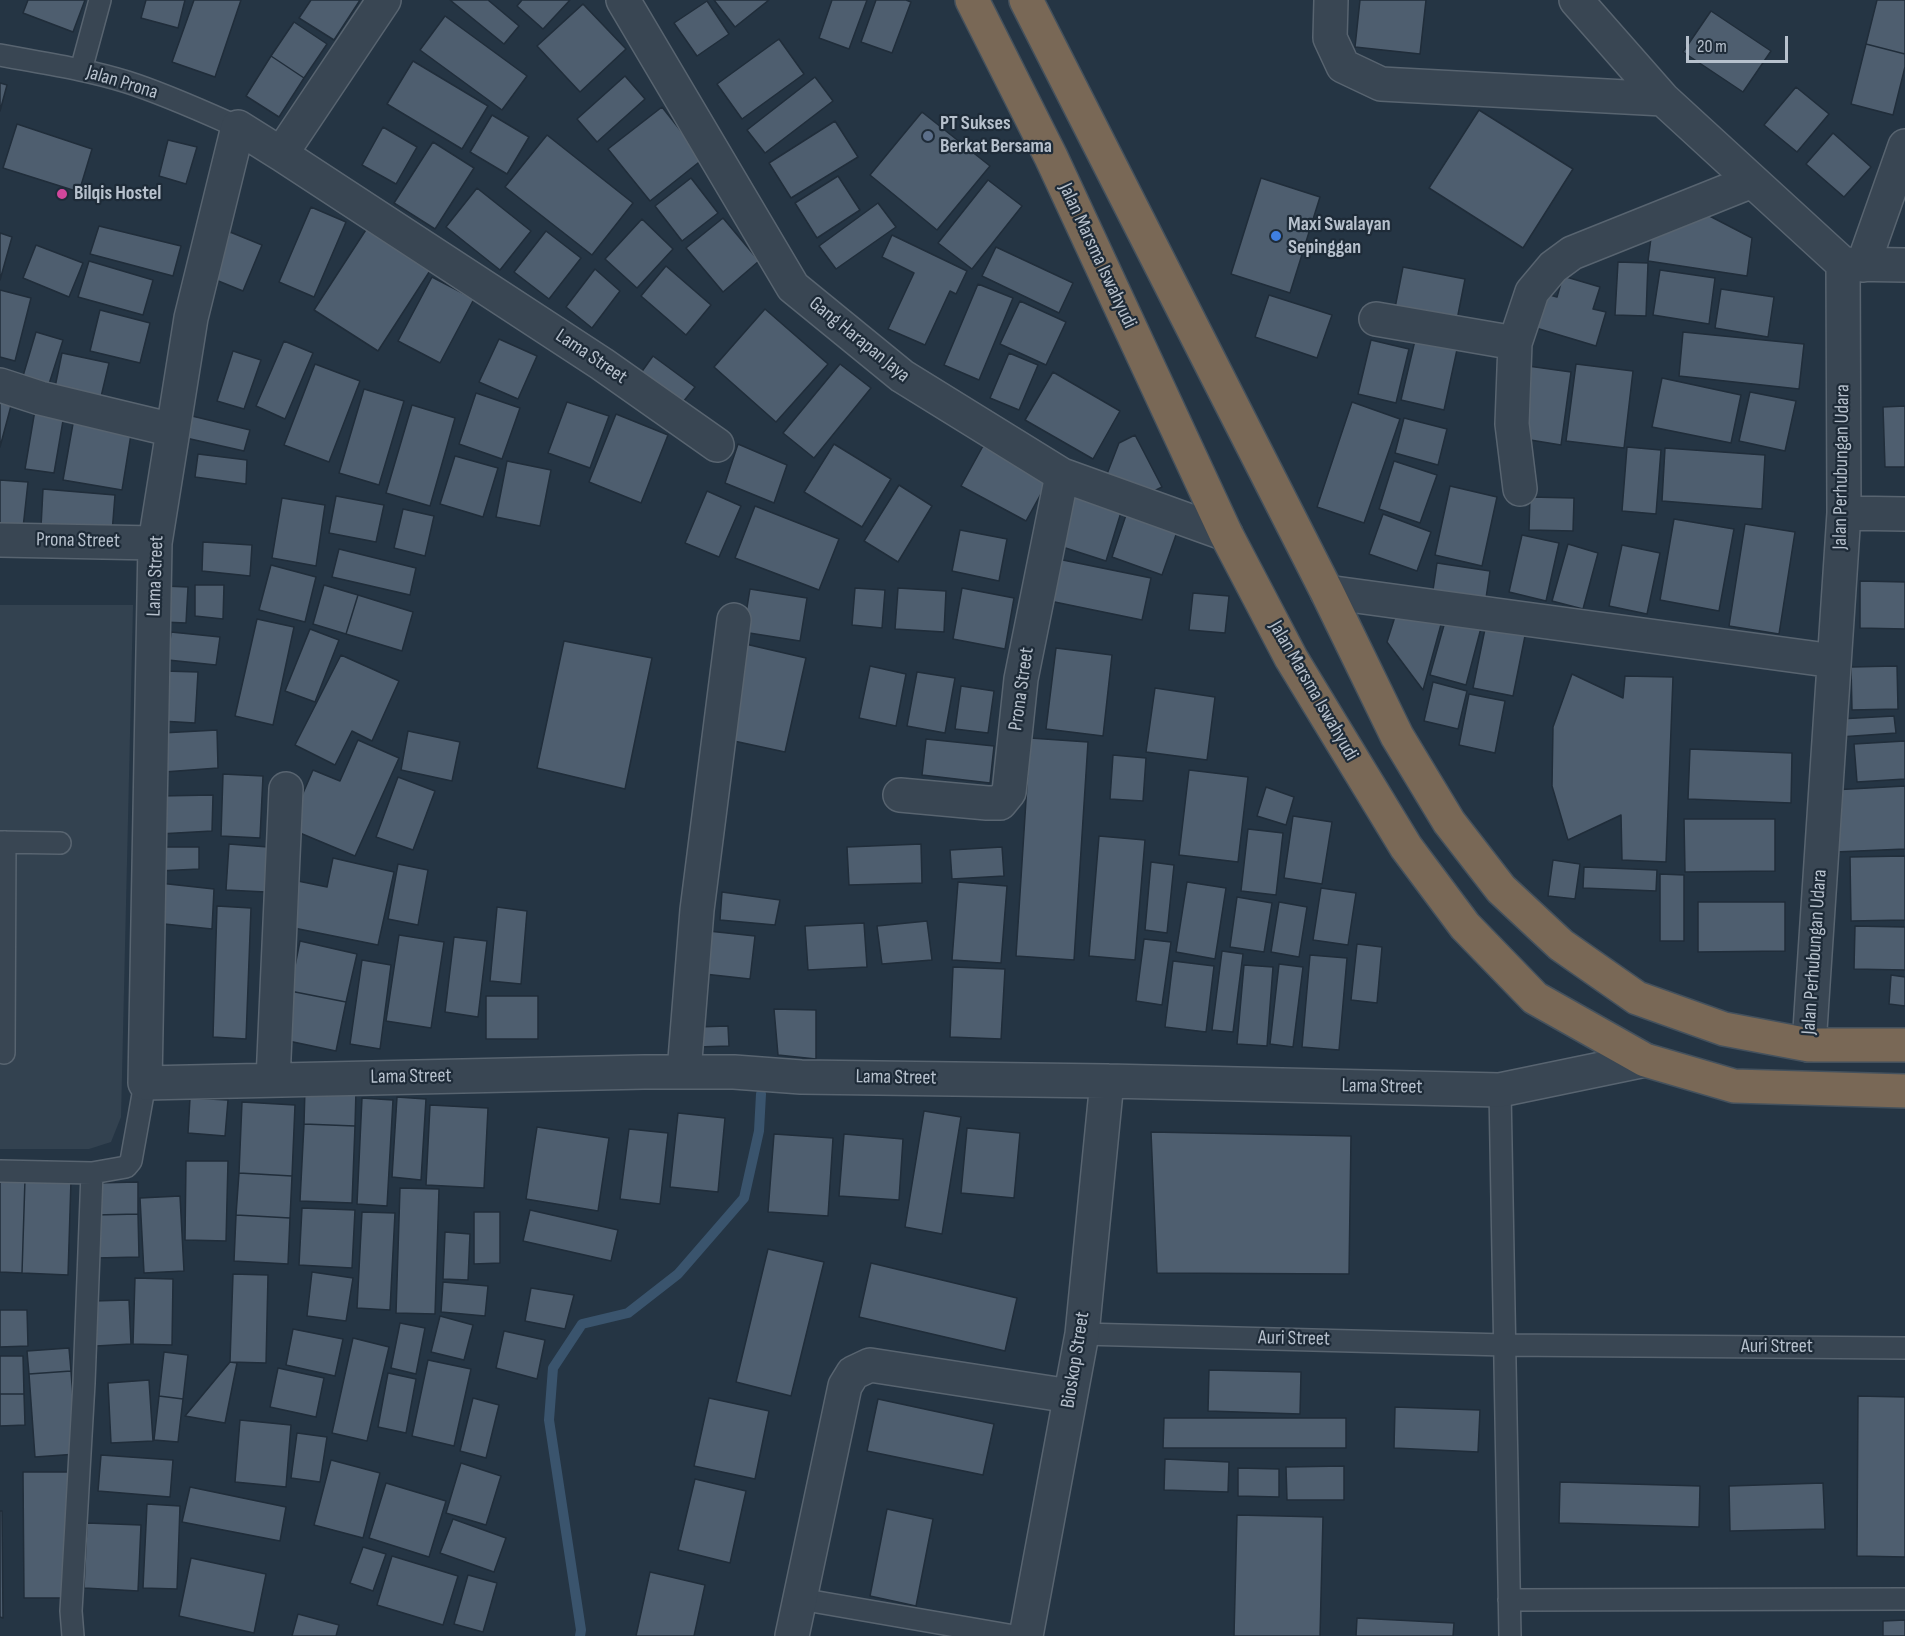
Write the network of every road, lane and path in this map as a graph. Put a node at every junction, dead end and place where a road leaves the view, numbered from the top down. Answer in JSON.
{"nodes":[{"id":1,"x":100,"y":0,"type":"edge"},
{"id":2,"x":384,"y":0,"type":"edge"},
{"id":3,"x":623,"y":0,"type":"edge"},
{"id":4,"x":972,"y":0,"type":"edge"},
{"id":5,"x":1026,"y":0,"type":"edge"},
{"id":6,"x":1331,"y":0,"type":"edge"},
{"id":7,"x":1576,"y":0,"type":"edge"},
{"id":8,"x":0,"y":56,"type":"edge"},
{"id":9,"x":81,"y":70,"type":"junction"},
{"id":10,"x":1663,"y":99,"type":"junction"},
{"id":11,"x":238,"y":127,"type":"junction"},
{"id":12,"x":1099,"y":143,"type":"junction"},
{"id":13,"x":1905,"y":146,"type":"edge"},
{"id":14,"x":282,"y":154,"type":"junction"},
{"id":15,"x":1051,"y":157,"type":"junction"},
{"id":16,"x":1752,"y":181,"type":"junction"},
{"id":17,"x":1853,"y":265,"type":"junction"},
{"id":18,"x":1905,"y":265,"type":"edge"},
{"id":19,"x":1376,"y":318,"type":"dead end"},
{"id":20,"x":1515,"y":343,"type":"junction"},
{"id":21,"x":0,"y":385,"type":"edge"},
{"id":22,"x":173,"y":430,"type":"junction"},
{"id":23,"x":717,"y":445,"type":"dead end"},
{"id":24,"x":1062,"y":475,"type":"junction"},
{"id":25,"x":1520,"y":489,"type":"dead end"},
{"id":26,"x":1844,"y":513,"type":"junction"},
{"id":27,"x":1905,"y":514,"type":"edge"},
{"id":28,"x":1226,"y":534,"type":"junction"},
{"id":29,"x":0,"y":540,"type":"edge"},
{"id":30,"x":155,"y":543,"type":"junction"},
{"id":31,"x":1327,"y":592,"type":"junction"},
{"id":32,"x":734,"y":620,"type":"dead end"},
{"id":33,"x":1834,"y":661,"type":"junction"},
{"id":34,"x":286,"y":789,"type":"dead end"},
{"id":35,"x":900,"y":795,"type":"dead end"},
{"id":36,"x":2,"y":842,"type":"edge"},
{"id":37,"x":60,"y":843,"type":"dead end"},
{"id":38,"x":1809,"y":1045,"type":"junction"},
{"id":39,"x":1905,"y":1045,"type":"edge"},
{"id":40,"x":4,"y":1053,"type":"dead end"},
{"id":41,"x":1645,"y":1060,"type":"junction"},
{"id":42,"x":684,"y":1072,"type":"junction"},
{"id":43,"x":273,"y":1080,"type":"junction"},
{"id":44,"x":1107,"y":1081,"type":"junction"},
{"id":45,"x":145,"y":1083,"type":"junction"},
{"id":46,"x":1500,"y":1090,"type":"junction"},
{"id":47,"x":1905,"y":1091,"type":"edge"},
{"id":48,"x":0,"y":1171,"type":"edge"},
{"id":49,"x":92,"y":1173,"type":"junction"},
{"id":50,"x":1082,"y":1334,"type":"junction"},
{"id":51,"x":1505,"y":1345,"type":"junction"},
{"id":52,"x":1905,"y":1348,"type":"edge"},
{"id":53,"x":1070,"y":1396,"type":"junction"},
{"id":54,"x":800,"y":1599,"type":"junction"},
{"id":55,"x":1905,"y":1599,"type":"edge"},
{"id":56,"x":1509,"y":1600,"type":"junction"},
{"id":57,"x":74,"y":1636,"type":"edge"},
{"id":58,"x":792,"y":1636,"type":"edge"},
{"id":59,"x":1014,"y":1636,"type":"edge"},
{"id":60,"x":1026,"y":1636,"type":"edge"},
{"id":61,"x":1510,"y":1636,"type":"edge"}],
"edges":[{"from":1,"to":9,"type":"lane"},
{"from":2,"to":14,"type":"street"},
{"from":3,"to":24,"type":"street","name":"Gang Harapan Jaya"},
{"from":4,"to":15,"type":"highway","name":"Jalan Marsma Iswahyudi"},
{"from":5,"to":12,"type":"highway"},
{"from":6,"to":10,"type":"street"},
{"from":7,"to":10,"type":"street"},
{"from":8,"to":9,"type":"lane","name":"Jalan Prona"},
{"from":9,"to":11,"type":"lane","name":"Jalan Prona"},
{"from":10,"to":16,"type":"street"},
{"from":11,"to":14,"type":"street","name":"Lama Street"},
{"from":11,"to":22,"type":"street","name":"Lama Street"},
{"from":12,"to":15,"type":"highway"},
{"from":12,"to":31,"type":"highway"},
{"from":13,"to":17,"type":"street","name":"Jalan Perhubungan Udara"},
{"from":14,"to":23,"type":"street","name":"Lama Street"},
{"from":15,"to":28,"type":"highway","name":"Jalan Marsma Iswahyudi"},
{"from":16,"to":17,"type":"street"},
{"from":16,"to":20,"type":"street"},
{"from":17,"to":18,"type":"street"},
{"from":17,"to":26,"type":"street","name":"Jalan Perhubungan Udara"},
{"from":19,"to":20,"type":"street"},
{"from":20,"to":25,"type":"street"},
{"from":21,"to":22,"type":"street"},
{"from":22,"to":30,"type":"street","name":"Lama Street"},
{"from":24,"to":28,"type":"street","name":"Gang Harapan Jaya"},
{"from":24,"to":35,"type":"street","name":"Prona Street"},
{"from":26,"to":27,"type":"street"},
{"from":26,"to":33,"type":"street","name":"Jalan Perhubungan Udara"},
{"from":28,"to":41,"type":"highway","name":"Jalan Marsma Iswahyudi"},
{"from":29,"to":30,"type":"street","name":"Prona Street"},
{"from":30,"to":45,"type":"street","name":"Lama Street"},
{"from":31,"to":33,"type":"street"},
{"from":31,"to":38,"type":"highway"},
{"from":32,"to":42,"type":"street"},
{"from":33,"to":38,"type":"street","name":"Jalan Perhubungan Udara"},
{"from":34,"to":43,"type":"street"},
{"from":36,"to":37,"type":"lane"},
{"from":36,"to":40,"type":"lane"},
{"from":38,"to":39,"type":"highway"},
{"from":41,"to":46,"type":"street","name":"Lama Street"},
{"from":41,"to":47,"type":"highway","name":"Jalan Marsma Iswahyudi"},
{"from":42,"to":43,"type":"street","name":"Lama Street"},
{"from":42,"to":44,"type":"street","name":"Lama Street"},
{"from":43,"to":45,"type":"street","name":"Lama Street"},
{"from":44,"to":46,"type":"street","name":"Lama Street"},
{"from":44,"to":50,"type":"street","name":"Bioskop Street"},
{"from":45,"to":49,"type":"lane","name":"Lama Street"},
{"from":46,"to":51,"type":"lane"},
{"from":48,"to":49,"type":"lane","name":"Lama Street"},
{"from":49,"to":57,"type":"lane"},
{"from":50,"to":51,"type":"lane","name":"Auri Street"},
{"from":50,"to":53,"type":"street","name":"Bioskop Street"},
{"from":51,"to":52,"type":"lane","name":"Auri Street"},
{"from":51,"to":56,"type":"lane"},
{"from":53,"to":54,"type":"street"},
{"from":53,"to":60,"type":"street","name":"Bioskop Street"},
{"from":54,"to":58,"type":"street"},
{"from":54,"to":59,"type":"lane"},
{"from":55,"to":56,"type":"lane"},
{"from":56,"to":61,"type":"lane"}]}
